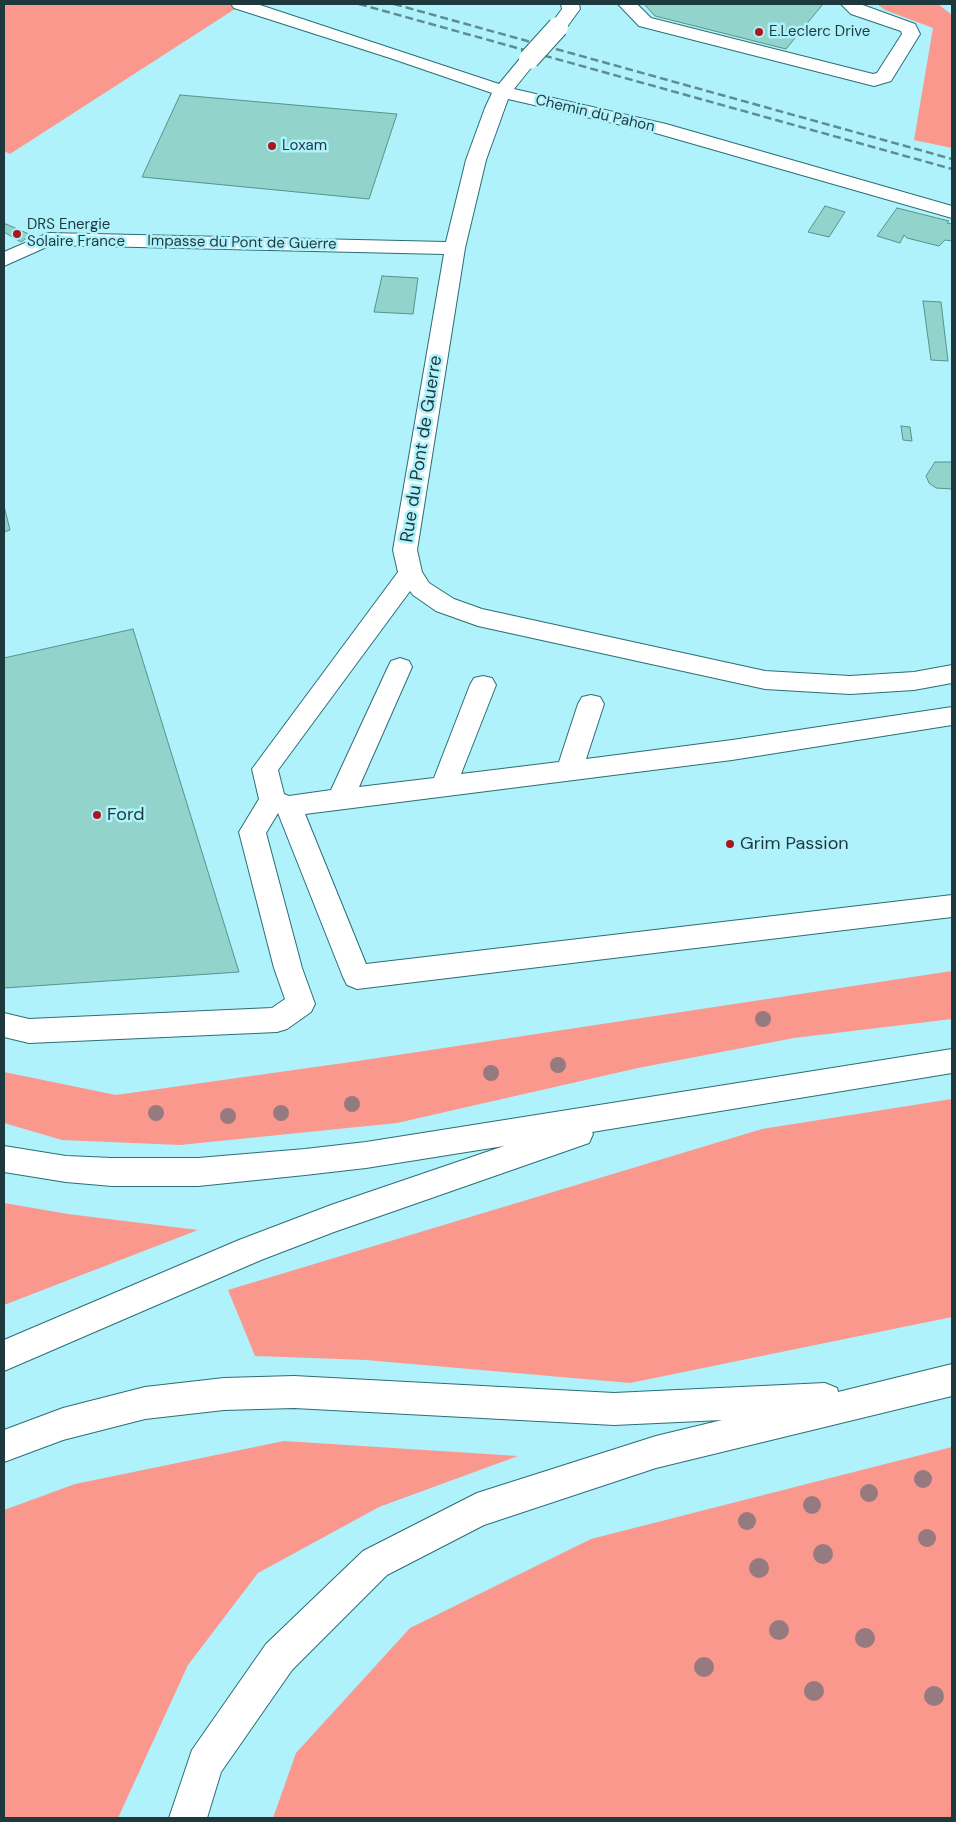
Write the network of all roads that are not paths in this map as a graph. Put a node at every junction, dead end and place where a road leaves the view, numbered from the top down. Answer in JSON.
{"nodes":[{"id":1,"x":240,"y":4,"type":"edge"},
{"id":2,"x":570,"y":4,"type":"edge"},
{"id":3,"x":627,"y":4,"type":"edge"},
{"id":4,"x":850,"y":4,"type":"edge"},
{"id":5,"x":502,"y":92,"type":"junction"},
{"id":6,"x":952,"y":212,"type":"edge"},
{"id":7,"x":455,"y":248,"type":"junction"},
{"id":8,"x":4,"y":260,"type":"edge"},
{"id":9,"x":410,"y":573,"type":"junction"},
{"id":10,"x":400,"y":667,"type":"dead end"},
{"id":11,"x":952,"y":674,"type":"edge"},
{"id":12,"x":483,"y":685,"type":"dead end"},
{"id":13,"x":591,"y":704,"type":"dead end"},
{"id":14,"x":952,"y":716,"type":"edge"},
{"id":15,"x":569,"y":770,"type":"junction"},
{"id":16,"x":443,"y":786,"type":"junction"},
{"id":17,"x":340,"y":800,"type":"junction"},
{"id":18,"x":280,"y":803,"type":"junction"},
{"id":19,"x":952,"y":906,"type":"edge"},
{"id":20,"x":4,"y":1025,"type":"edge"},
{"id":21,"x":952,"y":1061,"type":"edge"},
{"id":22,"x":651,"y":1110,"type":"junction"},
{"id":23,"x":4,"y":1158,"type":"edge"},
{"id":24,"x":4,"y":1356,"type":"edge"},
{"id":25,"x":952,"y":1380,"type":"edge"},
{"id":26,"x":888,"y":1396,"type":"junction"},
{"id":27,"x":4,"y":1446,"type":"edge"},
{"id":28,"x":188,"y":1818,"type":"edge"}],
"edges":[{"from":1,"to":5,"type":"main road","name":"Chemin du Pahon"},
{"from":2,"to":5,"type":"main road","name":"Rue du Pont de Guerre","bridge":true},
{"from":3,"to":4,"type":"main road"},
{"from":5,"to":6,"type":"main road","name":"Chemin du Pahon"},
{"from":5,"to":7,"type":"main road","name":"Rue du Pont de Guerre"},
{"from":7,"to":8,"type":"main road","name":"Impasse du Pont de Guerre"},
{"from":7,"to":9,"type":"main road","name":"Rue du Pont de Guerre"},
{"from":9,"to":11,"type":"main road","name":"Rue du Pont de Guerre"},
{"from":9,"to":18,"type":"main road"},
{"from":10,"to":17,"type":"main road"},
{"from":12,"to":16,"type":"main road"},
{"from":13,"to":15,"type":"main road"},
{"from":14,"to":15,"type":"main road"},
{"from":15,"to":16,"type":"main road"},
{"from":16,"to":17,"type":"main road"},
{"from":17,"to":18,"type":"main road"},
{"from":18,"to":19,"type":"main road"},
{"from":18,"to":20,"type":"main road"},
{"from":21,"to":22,"type":"main road"},
{"from":22,"to":23,"type":"main road"},
{"from":22,"to":24,"type":"main road"},
{"from":25,"to":26,"type":"main road"},
{"from":26,"to":27,"type":"main road"},
{"from":26,"to":28,"type":"main road"}]}
